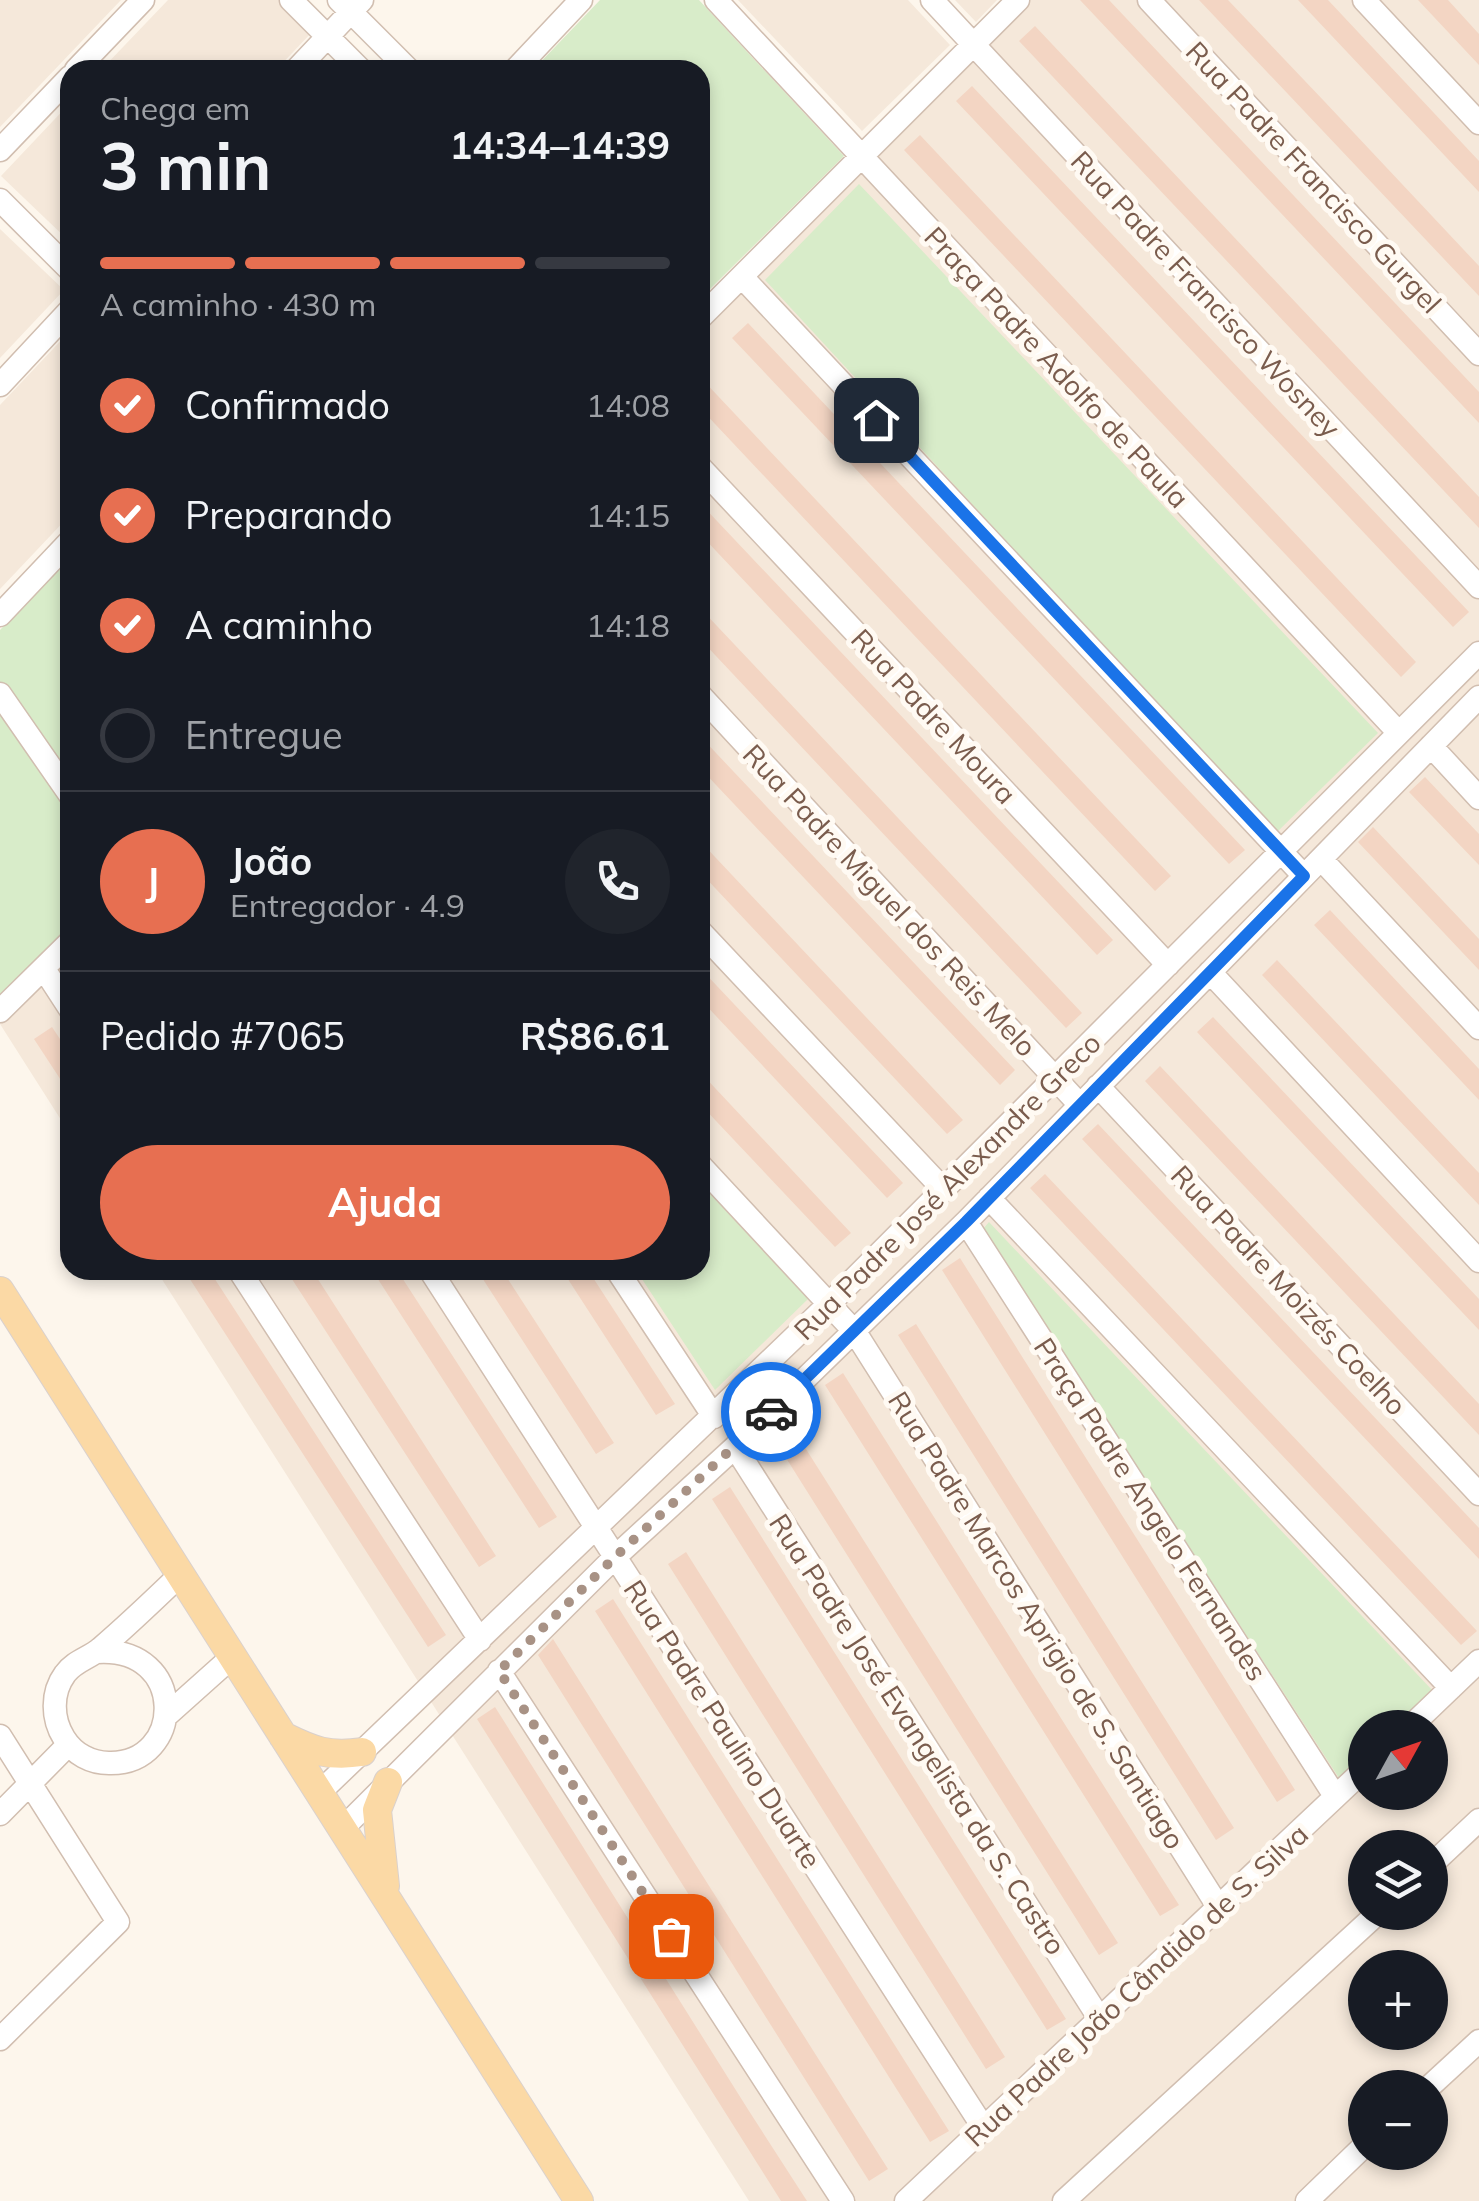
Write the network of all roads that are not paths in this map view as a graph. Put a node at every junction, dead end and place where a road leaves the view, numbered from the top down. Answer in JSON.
{"nodes":[{"id":1,"x":143,"y":0,"type":"edge"},
{"id":2,"x":291,"y":0,"type":"edge"},
{"id":3,"x":581,"y":0,"type":"edge"},
{"id":4,"x":716,"y":0,"type":"edge"},
{"id":5,"x":932,"y":0,"type":"edge"},
{"id":6,"x":1018,"y":0,"type":"edge"},
{"id":7,"x":1149,"y":0,"type":"edge"},
{"id":8,"x":1364,"y":0,"type":"edge"},
{"id":9,"x":351,"y":4,"type":"edge"},
{"id":10,"x":328,"y":36,"type":"junction"},
{"id":11,"x":974,"y":44,"type":"junction"},
{"id":12,"x":86,"y":60,"type":"edge"},
{"id":13,"x":305,"y":60,"type":"edge"},
{"id":14,"x":352,"y":60,"type":"edge"},
{"id":15,"x":400,"y":60,"type":"edge"},
{"id":16,"x":524,"y":60,"type":"edge"},
{"id":17,"x":60,"y":87,"type":"edge"},
{"id":18,"x":1479,"y":123,"type":"edge"},
{"id":19,"x":0,"y":150,"type":"edge"},
{"id":20,"x":861,"y":156,"type":"junction"},
{"id":21,"x":0,"y":200,"type":"edge"},
{"id":22,"x":60,"y":260,"type":"edge"},
{"id":23,"x":742,"y":276,"type":"junction"},
{"id":24,"x":710,"y":308,"type":"edge"},
{"id":25,"x":60,"y":321,"type":"edge"},
{"id":26,"x":1479,"y":354,"type":"edge"},
{"id":27,"x":0,"y":385,"type":"edge"},
{"id":28,"x":710,"y":478,"type":"edge"},
{"id":29,"x":60,"y":552,"type":"edge"},
{"id":30,"x":1479,"y":587,"type":"edge"},
{"id":31,"x":0,"y":615,"type":"edge"},
{"id":32,"x":1479,"y":653,"type":"edge"},
{"id":33,"x":0,"y":694,"type":"edge"},
{"id":34,"x":1479,"y":696,"type":"edge"},
{"id":35,"x":710,"y":706,"type":"edge"},
{"id":36,"x":1399,"y":733,"type":"junction"},
{"id":37,"x":1430,"y":746,"type":"junction"},
{"id":38,"x":60,"y":781,"type":"edge"},
{"id":39,"x":1479,"y":798,"type":"edge"},
{"id":40,"x":1281,"y":852,"type":"junction"},
{"id":41,"x":1312,"y":867,"type":"junction"},
{"id":42,"x":710,"y":942,"type":"edge"},
{"id":43,"x":60,"y":952,"type":"edge"},
{"id":44,"x":1168,"y":965,"type":"junction"},
{"id":45,"x":44,"y":968,"type":"junction"},
{"id":46,"x":1210,"y":972,"type":"junction"},
{"id":47,"x":60,"y":993,"type":"edge"},
{"id":48,"x":0,"y":1011,"type":"edge"},
{"id":49,"x":1479,"y":1028,"type":"edge"},
{"id":50,"x":1055,"y":1078,"type":"junction"},
{"id":51,"x":1098,"y":1086,"type":"junction"},
{"id":52,"x":1080,"y":1105,"type":"junction"},
{"id":53,"x":710,"y":1176,"type":"edge"},
{"id":54,"x":944,"y":1190,"type":"junction"},
{"id":55,"x":989,"y":1198,"type":"junction"},
{"id":56,"x":966,"y":1222,"type":"junction"},
{"id":57,"x":1479,"y":1260,"type":"edge"},
{"id":58,"x":246,"y":1280,"type":"edge"},
{"id":59,"x":436,"y":1280,"type":"edge"},
{"id":60,"x":624,"y":1280,"type":"edge"},
{"id":61,"x":0,"y":1291,"type":"edge"},
{"id":62,"x":830,"y":1303,"type":"junction"},
{"id":63,"x":854,"y":1332,"type":"junction"},
{"id":64,"x":714,"y":1417,"type":"junction"},
{"id":65,"x":735,"y":1448,"type":"junction"},
{"id":66,"x":1479,"y":1494,"type":"edge"},
{"id":67,"x":596,"y":1528,"type":"junction"},
{"id":68,"x":615,"y":1557,"type":"junction"},
{"id":69,"x":180,"y":1575,"type":"junction"},
{"id":70,"x":480,"y":1640,"type":"junction"},
{"id":71,"x":97,"y":1652,"type":"junction"},
{"id":72,"x":232,"y":1657,"type":"junction"},
{"id":73,"x":1479,"y":1662,"type":"edge"},
{"id":74,"x":499,"y":1671,"type":"junction"},
{"id":75,"x":1451,"y":1688,"type":"junction"},
{"id":76,"x":1428,"y":1710,"type":"edge"},
{"id":77,"x":166,"y":1716,"type":"junction"},
{"id":78,"x":282,"y":1735,"type":"junction"},
{"id":79,"x":0,"y":1736,"type":"edge"},
{"id":80,"x":68,"y":1745,"type":"junction"},
{"id":81,"x":362,"y":1752,"type":"junction"},
{"id":82,"x":388,"y":1782,"type":"junction"},
{"id":83,"x":31,"y":1783,"type":"junction"},
{"id":84,"x":1348,"y":1785,"type":"edge"},
{"id":85,"x":320,"y":1792,"type":"junction"},
{"id":86,"x":1336,"y":1796,"type":"junction"},
{"id":87,"x":0,"y":1814,"type":"edge"},
{"id":88,"x":1479,"y":1820,"type":"edge"},
{"id":89,"x":342,"y":1828,"type":"junction"},
{"id":90,"x":1448,"y":1849,"type":"edge"},
{"id":91,"x":387,"y":1897,"type":"junction"},
{"id":92,"x":1219,"y":1908,"type":"junction"},
{"id":93,"x":1359,"y":1930,"type":"edge"},
{"id":94,"x":1100,"y":2021,"type":"junction"},
{"id":95,"x":0,"y":2039,"type":"edge"},
{"id":96,"x":1479,"y":2041,"type":"edge"},
{"id":97,"x":1448,"y":2070,"type":"edge"},
{"id":98,"x":983,"y":2127,"type":"junction"},
{"id":99,"x":1348,"y":2162,"type":"edge"},
{"id":100,"x":580,"y":2201,"type":"edge"},
{"id":101,"x":842,"y":2201,"type":"edge"},
{"id":102,"x":906,"y":2201,"type":"edge"},
{"id":103,"x":1064,"y":2201,"type":"edge"},
{"id":104,"x":1308,"y":2201,"type":"edge"}],
"edges":[{"from":1,"to":12,"type":"street"},
{"from":2,"to":10,"type":"street"},
{"from":3,"to":16,"type":"street"},
{"from":4,"to":20,"type":"street","name":"Praça Padre Adolfo de Paula"},
{"from":5,"to":11,"type":"street","name":"Rua Padre Francisco Wosney"},
{"from":6,"to":11,"type":"street"},
{"from":7,"to":26,"type":"street","name":"Rua Padre Francisco Gurgel"},
{"from":8,"to":18,"type":"street"},
{"from":9,"to":10,"type":"street"},
{"from":9,"to":15,"type":"street"},
{"from":10,"to":13,"type":"street"},
{"from":10,"to":14,"type":"street"},
{"from":11,"to":20,"type":"street"},
{"from":11,"to":30,"type":"street","name":"Rua Padre Francisco Wosney"},
{"from":17,"to":19,"type":"street"},
{"from":20,"to":23,"type":"street"},
{"from":20,"to":36,"type":"street","name":"Praça Padre Adolfo de Paula"},
{"from":21,"to":22,"type":"street"},
{"from":23,"to":24,"type":"street"},
{"from":23,"to":40,"type":"street"},
{"from":25,"to":27,"type":"street"},
{"from":28,"to":44,"type":"street","name":"Rua Padre Moura"},
{"from":29,"to":31,"type":"street"},
{"from":32,"to":36,"type":"street","name":"Rua Padre José Alexandre Greco"},
{"from":33,"to":38,"type":"street"},
{"from":34,"to":37,"type":"street","name":"Rua Padre José Alexandre Greco"},
{"from":35,"to":50,"type":"street","name":"Rua Padre Miguel dos Reis Melo"},
{"from":36,"to":40,"type":"street","name":"Rua Padre José Alexandre Greco"},
{"from":37,"to":39,"type":"street"},
{"from":37,"to":41,"type":"street","name":"Rua Padre José Alexandre Greco"},
{"from":40,"to":41,"type":"street"},
{"from":40,"to":44,"type":"street","name":"Rua Padre José Alexandre Greco"},
{"from":41,"to":46,"type":"street","name":"Rua Padre José Alexandre Greco"},
{"from":41,"to":49,"type":"street"},
{"from":42,"to":54,"type":"street"},
{"from":43,"to":45,"type":"street"},
{"from":44,"to":50,"type":"street","name":"Rua Padre José Alexandre Greco"},
{"from":45,"to":47,"type":"street"},
{"from":45,"to":48,"type":"street"},
{"from":46,"to":51,"type":"street","name":"Rua Padre José Alexandre Greco"},
{"from":46,"to":57,"type":"street"},
{"from":50,"to":52,"type":"street","name":"Rua Padre Miguel dos Reis Melo"},
{"from":50,"to":54,"type":"street","name":"Rua Padre José Alexandre Greco"},
{"from":51,"to":52,"type":"street","name":"Rua Padre José Alexandre Greco"},
{"from":51,"to":66,"type":"street","name":"Rua Padre Moizés Coelho"},
{"from":52,"to":55,"type":"street","name":"Rua Padre José Alexandre Greco"},
{"from":53,"to":62,"type":"street","name":"Rua Padre Marcos Aprigio de S. Santiago"},
{"from":54,"to":62,"type":"street","name":"Rua Padre José Alexandre Greco"},
{"from":55,"to":56,"type":"street","name":"Rua Padre José Alexandre Greco"},
{"from":55,"to":75,"type":"street"},
{"from":56,"to":63,"type":"street","name":"Rua Padre José Alexandre Greco"},
{"from":56,"to":86,"type":"street","name":"Praça Padre Angelo Fernandes"},
{"from":58,"to":70,"type":"street"},
{"from":59,"to":67,"type":"street","name":"Rua Padre Paulino Duarte"},
{"from":60,"to":64,"type":"street"},
{"from":61,"to":69,"type":"main road"},
{"from":62,"to":63,"type":"street","name":"Rua Padre Marcos Aprigio de S. Santiago"},
{"from":62,"to":64,"type":"street","name":"Rua Padre José Alexandre Greco"},
{"from":63,"to":65,"type":"street","name":"Rua Padre José Alexandre Greco"},
{"from":63,"to":92,"type":"street","name":"Rua Padre Marcos Aprigio de S. Santiago"},
{"from":64,"to":67,"type":"street","name":"Rua Padre José Alexandre Greco"},
{"from":65,"to":68,"type":"street","name":"Rua Padre José Alexandre Greco"},
{"from":65,"to":94,"type":"street","name":"Rua Padre José Evangelista da S. Castro"},
{"from":67,"to":68,"type":"street","name":"Rua Padre Paulino Duarte"},
{"from":67,"to":70,"type":"street","name":"Rua Padre José Alexandre Greco"},
{"from":68,"to":74,"type":"street","name":"Rua Padre José Alexandre Greco"},
{"from":68,"to":98,"type":"street","name":"Rua Padre Paulino Duarte"},
{"from":69,"to":71,"type":"street"},
{"from":69,"to":72,"type":"main road"},
{"from":70,"to":81,"type":"street","name":"Rua Padre José Alexandre Greco"},
{"from":71,"to":77,"type":"street"},
{"from":71,"to":80,"type":"street"},
{"from":72,"to":77,"type":"street"},
{"from":72,"to":78,"type":"main road"},
{"from":73,"to":75,"type":"street"},
{"from":74,"to":82,"type":"street","name":"Rua Padre José Alexandre Greco"},
{"from":74,"to":101,"type":"street"},
{"from":75,"to":76,"type":"street"},
{"from":77,"to":80,"type":"street"},
{"from":78,"to":81,"type":"main road"},
{"from":78,"to":85,"type":"main road"},
{"from":79,"to":83,"type":"street"},
{"from":80,"to":83,"type":"street"},
{"from":81,"to":85,"type":"street","name":"Rua Padre José Alexandre Greco"},
{"from":82,"to":89,"type":"street","name":"Rua Padre José Alexandre Greco"},
{"from":82,"to":91,"type":"main road"},
{"from":83,"to":87,"type":"street"},
{"from":83,"to":95,"type":"street"},
{"from":84,"to":86,"type":"street","name":"Rua Padre João Cândido de S. Silva"},
{"from":85,"to":89,"type":"main road"},
{"from":86,"to":92,"type":"street","name":"Rua Padre João Cândido de S. Silva"},
{"from":88,"to":90,"type":"street"},
{"from":89,"to":91,"type":"main road"},
{"from":91,"to":100,"type":"main road"},
{"from":92,"to":94,"type":"street","name":"Rua Padre João Cândido de S. Silva"},
{"from":93,"to":103,"type":"street"},
{"from":94,"to":98,"type":"street","name":"Rua Padre João Cândido de S. Silva"},
{"from":96,"to":97,"type":"street"},
{"from":98,"to":102,"type":"street","name":"Rua Padre João Cândido de S. Silva"},
{"from":99,"to":104,"type":"street"}]}
